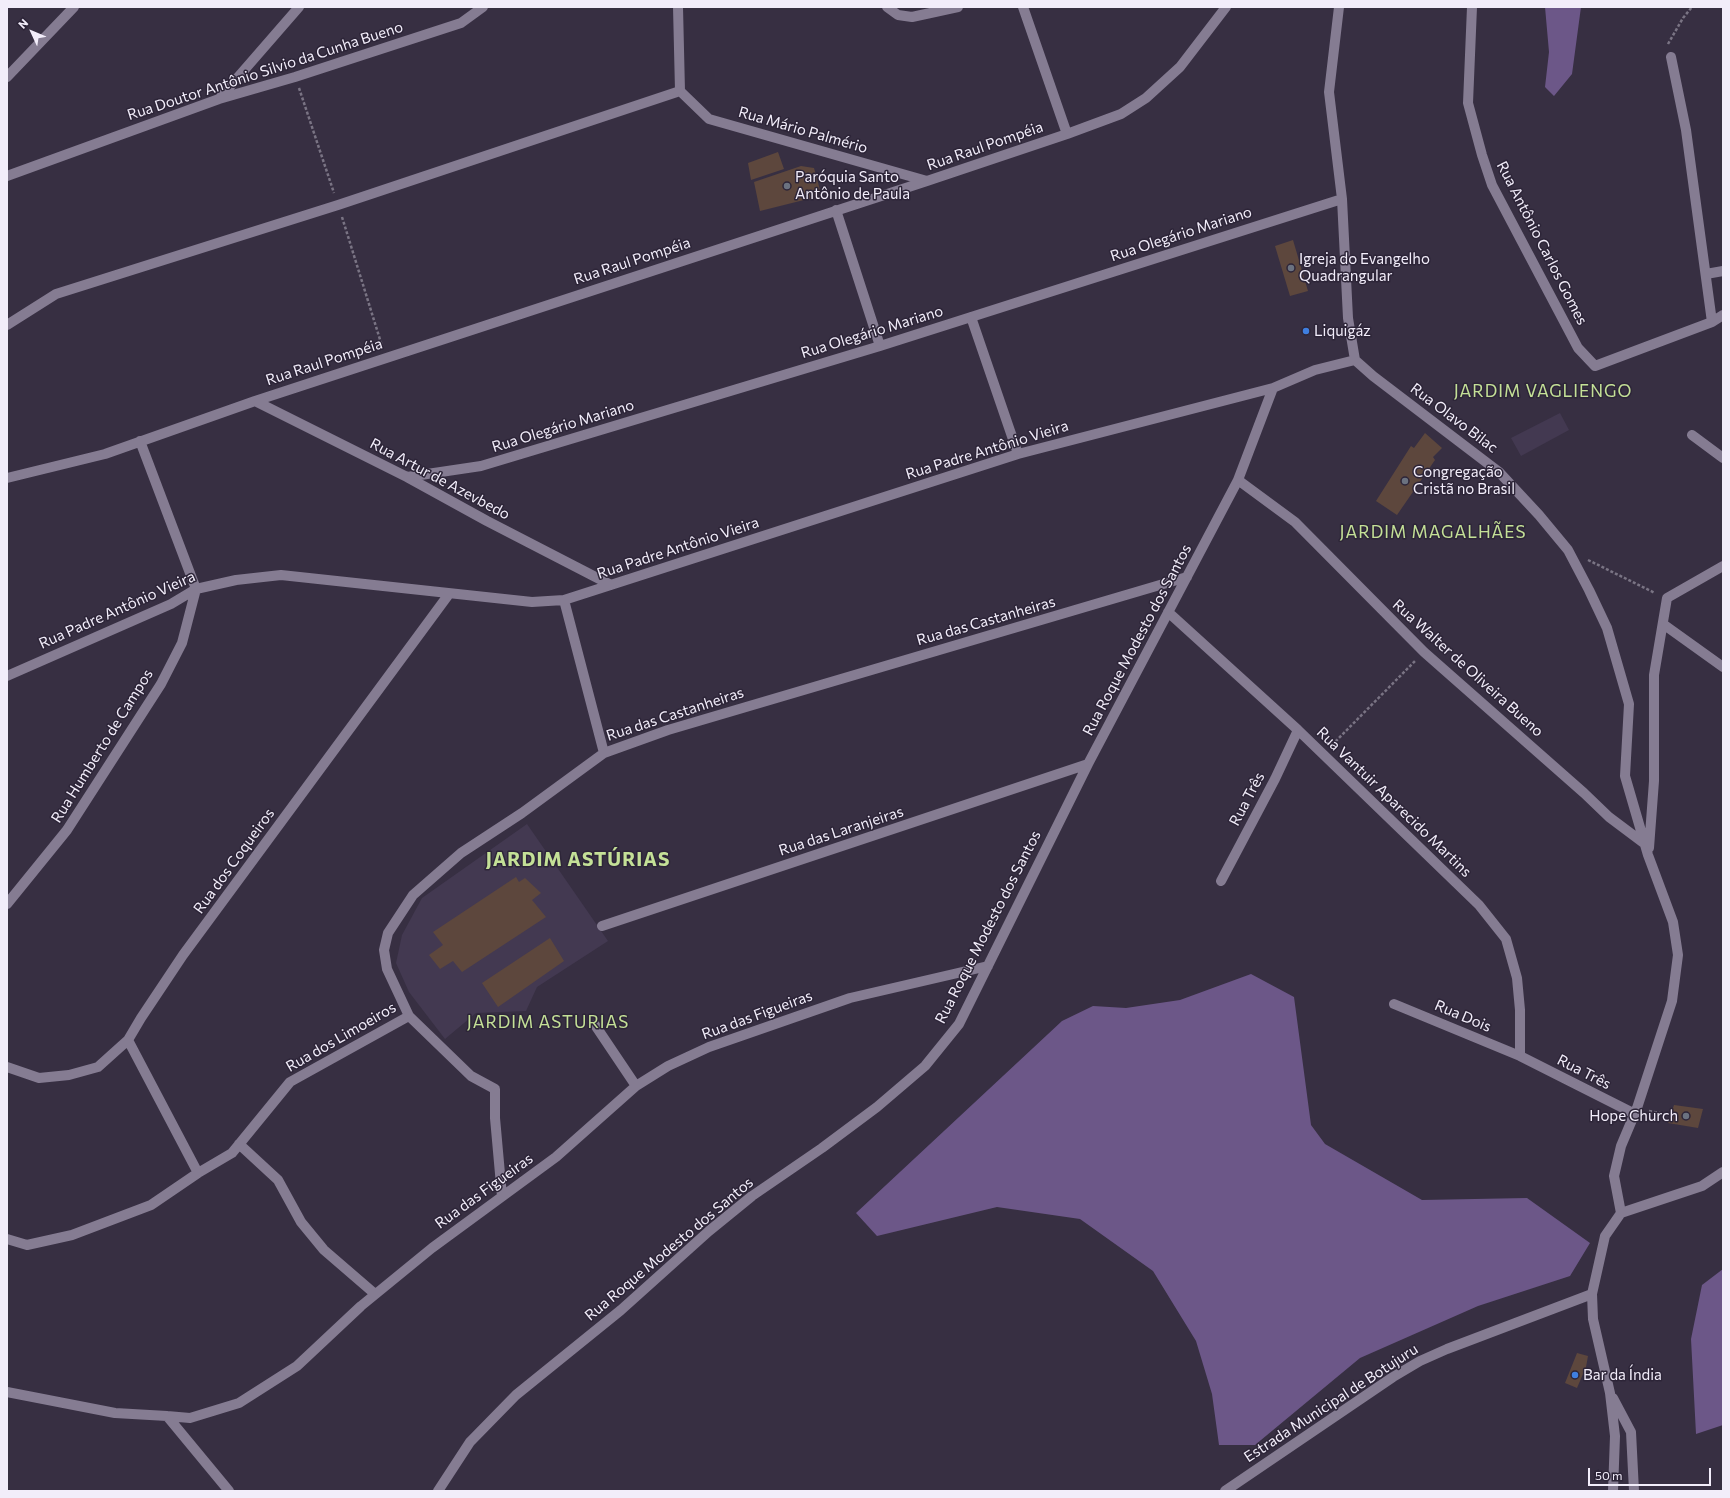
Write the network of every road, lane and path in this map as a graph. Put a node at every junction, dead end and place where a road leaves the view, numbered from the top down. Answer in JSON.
{"nodes":[{"id":1,"x":74,"y":7,"type":"edge"},
{"id":2,"x":299,"y":7,"type":"edge"},
{"id":3,"x":483,"y":7,"type":"edge"},
{"id":4,"x":678,"y":7,"type":"edge"},
{"id":5,"x":887,"y":7,"type":"edge"},
{"id":6,"x":958,"y":7,"type":"edge"},
{"id":7,"x":1022,"y":7,"type":"edge"},
{"id":8,"x":1226,"y":7,"type":"edge"},
{"id":9,"x":1340,"y":7,"type":"edge"},
{"id":10,"x":1472,"y":7,"type":"edge"},
{"id":11,"x":1692,"y":7,"type":"edge"},
{"id":12,"x":1671,"y":57,"type":"joint"},
{"id":13,"x":7,"y":77,"type":"edge"},
{"id":14,"x":680,"y":91,"type":"junction"},
{"id":15,"x":219,"y":99,"type":"junction"},
{"id":16,"x":1067,"y":134,"type":"junction"},
{"id":17,"x":7,"y":176,"type":"edge"},
{"id":18,"x":927,"y":181,"type":"junction"},
{"id":19,"x":1342,"y":199,"type":"junction"},
{"id":20,"x":836,"y":210,"type":"junction"},
{"id":21,"x":1723,"y":271,"type":"edge"},
{"id":22,"x":1706,"y":274,"type":"junction"},
{"id":23,"x":1723,"y":315,"type":"edge"},
{"id":24,"x":971,"y":317,"type":"junction"},
{"id":25,"x":1712,"y":322,"type":"junction"},
{"id":26,"x":7,"y":325,"type":"edge"},
{"id":27,"x":880,"y":346,"type":"junction"},
{"id":28,"x":1355,"y":360,"type":"junction"},
{"id":29,"x":1273,"y":388,"type":"junction"},
{"id":30,"x":255,"y":401,"type":"junction"},
{"id":31,"x":1692,"y":435,"type":"dead end"},
{"id":32,"x":140,"y":441,"type":"junction"},
{"id":33,"x":1018,"y":454,"type":"junction"},
{"id":34,"x":1723,"y":458,"type":"edge"},
{"id":35,"x":407,"y":477,"type":"junction"},
{"id":36,"x":7,"y":478,"type":"edge"},
{"id":37,"x":1238,"y":480,"type":"junction"},
{"id":38,"x":1723,"y":566,"type":"edge"},
{"id":39,"x":1578,"y":568,"type":"junction"},
{"id":40,"x":1187,"y":578,"type":"junction"},
{"id":41,"x":611,"y":585,"type":"junction"},
{"id":42,"x":196,"y":590,"type":"junction"},
{"id":43,"x":449,"y":594,"type":"junction"},
{"id":44,"x":1667,"y":598,"type":"junction"},
{"id":45,"x":564,"y":600,"type":"junction"},
{"id":46,"x":1168,"y":612,"type":"junction"},
{"id":47,"x":1663,"y":624,"type":"junction"},
{"id":48,"x":1424,"y":652,"type":"junction"},
{"id":49,"x":1723,"y":667,"type":"edge"},
{"id":50,"x":7,"y":676,"type":"edge"},
{"id":51,"x":1298,"y":730,"type":"junction"},
{"id":52,"x":604,"y":753,"type":"junction"},
{"id":53,"x":1324,"y":754,"type":"junction"},
{"id":54,"x":1088,"y":764,"type":"junction"},
{"id":55,"x":1645,"y":844,"type":"junction"},
{"id":56,"x":1648,"y":855,"type":"junction"},
{"id":57,"x":1220,"y":881,"type":"dead end"},
{"id":58,"x":7,"y":904,"type":"edge"},
{"id":59,"x":602,"y":926,"type":"dead end"},
{"id":60,"x":988,"y":966,"type":"junction"},
{"id":61,"x":1394,"y":1004,"type":"dead end"},
{"id":62,"x":409,"y":1016,"type":"junction"},
{"id":63,"x":595,"y":1026,"type":"dead end"},
{"id":64,"x":128,"y":1040,"type":"junction"},
{"id":65,"x":1520,"y":1056,"type":"junction"},
{"id":66,"x":7,"y":1067,"type":"edge"},
{"id":67,"x":636,"y":1086,"type":"junction"},
{"id":68,"x":1635,"y":1114,"type":"junction"},
{"id":69,"x":239,"y":1144,"type":"junction"},
{"id":70,"x":1723,"y":1172,"type":"edge"},
{"id":71,"x":198,"y":1173,"type":"junction"},
{"id":72,"x":502,"y":1196,"type":"junction"},
{"id":73,"x":1621,"y":1213,"type":"junction"},
{"id":74,"x":7,"y":1239,"type":"edge"},
{"id":75,"x":375,"y":1294,"type":"junction"},
{"id":76,"x":1592,"y":1294,"type":"junction"},
{"id":77,"x":7,"y":1392,"type":"edge"},
{"id":78,"x":1610,"y":1393,"type":"junction"},
{"id":79,"x":167,"y":1416,"type":"junction"},
{"id":80,"x":229,"y":1491,"type":"edge"},
{"id":81,"x":438,"y":1491,"type":"edge"},
{"id":82,"x":1225,"y":1491,"type":"edge"},
{"id":83,"x":1613,"y":1491,"type":"edge"},
{"id":84,"x":1634,"y":1491,"type":"edge"}],
"edges":[{"from":1,"to":13,"type":"street"},
{"from":2,"to":15,"type":"street"},
{"from":3,"to":15,"type":"street","name":"Rua Doutor Antônio Silvio da Cunha Bueno"},
{"from":4,"to":14,"type":"street"},
{"from":5,"to":6,"type":"street"},
{"from":7,"to":16,"type":"street"},
{"from":8,"to":16,"type":"street","name":"Rua Raul Pompéia"},
{"from":9,"to":19,"type":"street"},
{"from":10,"to":25,"type":"street","name":"Rua Antônio Carlos Gomes"},
{"from":11,"to":12,"type":"path"},
{"from":12,"to":22,"type":"street"},
{"from":14,"to":18,"type":"street","name":"Rua Mário Palmério"},
{"from":14,"to":26,"type":"street"},
{"from":15,"to":17,"type":"street","name":"Rua Doutor Antônio Silvio da Cunha Bueno"},
{"from":16,"to":18,"type":"street","name":"Rua Raul Pompéia"},
{"from":18,"to":20,"type":"street","name":"Rua Raul Pompéia"},
{"from":19,"to":24,"type":"street","name":"Rua Olegário Mariano"},
{"from":19,"to":28,"type":"street"},
{"from":20,"to":27,"type":"street"},
{"from":20,"to":30,"type":"street","name":"Rua Raul Pompéia"},
{"from":21,"to":22,"type":"street"},
{"from":22,"to":25,"type":"street"},
{"from":23,"to":25,"type":"street"},
{"from":24,"to":27,"type":"street","name":"Rua Olegário Mariano"},
{"from":24,"to":33,"type":"street"},
{"from":27,"to":35,"type":"street","name":"Rua Olegário Mariano"},
{"from":28,"to":29,"type":"street","name":"Rua Padre Antônio Vieira"},
{"from":28,"to":39,"type":"street","name":"Rua Olavo Bilac"},
{"from":29,"to":33,"type":"street","name":"Rua Padre Antônio Vieira"},
{"from":29,"to":37,"type":"street","name":"Rua Roque Modesto dos Santos"},
{"from":30,"to":32,"type":"street","name":"Rua Raul Pompéia"},
{"from":30,"to":35,"type":"street","name":"Rua Artur de Azevbedo"},
{"from":31,"to":34,"type":"street"},
{"from":32,"to":36,"type":"street","name":"Rua Raul Pompéia"},
{"from":32,"to":42,"type":"street"},
{"from":33,"to":41,"type":"street","name":"Rua Padre Antônio Vieira"},
{"from":35,"to":41,"type":"street","name":"Rua Artur de Azevbedo"},
{"from":37,"to":40,"type":"street","name":"Rua Roque Modesto dos Santos"},
{"from":37,"to":48,"type":"street","name":"Rua Walter de Oliveira Bueno"},
{"from":38,"to":44,"type":"street"},
{"from":39,"to":44,"type":"path"},
{"from":39,"to":55,"type":"street","name":"Rua Olavo Bilac"},
{"from":40,"to":46,"type":"street","name":"Rua Roque Modesto dos Santos"},
{"from":40,"to":52,"type":"street","name":"Rua das Castanheiras"},
{"from":41,"to":45,"type":"street","name":"Rua Padre Antônio Vieira"},
{"from":42,"to":43,"type":"street","name":"Rua Padre Antônio Vieira"},
{"from":42,"to":50,"type":"street","name":"Rua Padre Antônio Vieira"},
{"from":42,"to":58,"type":"street","name":"Rua Humberto de Campos"},
{"from":43,"to":45,"type":"street","name":"Rua Padre Antônio Vieira"},
{"from":43,"to":64,"type":"street","name":"Rua dos Coqueiros"},
{"from":44,"to":47,"type":"street"},
{"from":45,"to":52,"type":"street"},
{"from":46,"to":51,"type":"street","name":"Rua Vantuir Aparecido Martins"},
{"from":46,"to":54,"type":"street","name":"Rua Roque Modesto dos Santos"},
{"from":47,"to":49,"type":"street"},
{"from":47,"to":56,"type":"street"},
{"from":48,"to":53,"type":"path"},
{"from":48,"to":55,"type":"street","name":"Rua Walter de Oliveira Bueno"},
{"from":51,"to":53,"type":"street","name":"Rua Vantuir Aparecido Martins"},
{"from":51,"to":57,"type":"street","name":"Rua Três"},
{"from":52,"to":62,"type":"street","name":"Rua das Castanheiras"},
{"from":53,"to":65,"type":"street","name":"Rua Vantuir Aparecido Martins"},
{"from":54,"to":59,"type":"street","name":"Rua das Laranjeiras"},
{"from":54,"to":60,"type":"street","name":"Rua Roque Modesto dos Santos"},
{"from":55,"to":56,"type":"street","name":"Rua Olavo Bilac"},
{"from":56,"to":68,"type":"street","name":"Rua Olavo Bilac"},
{"from":60,"to":67,"type":"street","name":"Rua das Figueiras"},
{"from":60,"to":81,"type":"street","name":"Rua Roque Modesto dos Santos"},
{"from":61,"to":65,"type":"street","name":"Rua Dois"},
{"from":62,"to":69,"type":"street","name":"Rua dos Limoeiros"},
{"from":62,"to":72,"type":"street","name":"Rua das Castanheiras"},
{"from":63,"to":67,"type":"street"},
{"from":64,"to":66,"type":"street","name":"Rua dos Coqueiros"},
{"from":64,"to":71,"type":"street"},
{"from":65,"to":68,"type":"street","name":"Rua Três"},
{"from":67,"to":72,"type":"street","name":"Rua das Figueiras"},
{"from":68,"to":73,"type":"street","name":"Rua Olavo Bilac"},
{"from":69,"to":71,"type":"street","name":"Rua dos Limoeiros"},
{"from":69,"to":75,"type":"street"},
{"from":70,"to":73,"type":"street"},
{"from":71,"to":74,"type":"street","name":"Rua dos Limoeiros"},
{"from":72,"to":75,"type":"street","name":"Rua das Figueiras"},
{"from":73,"to":76,"type":"street"},
{"from":75,"to":79,"type":"street","name":"Rua das Figueiras"},
{"from":76,"to":78,"type":"street"},
{"from":76,"to":82,"type":"street","name":"Estrada Municipal de Botujuru"},
{"from":77,"to":79,"type":"street","name":"Rua das Figueiras"},
{"from":78,"to":83,"type":"street"},
{"from":78,"to":84,"type":"street"},
{"from":79,"to":80,"type":"street"}]}
